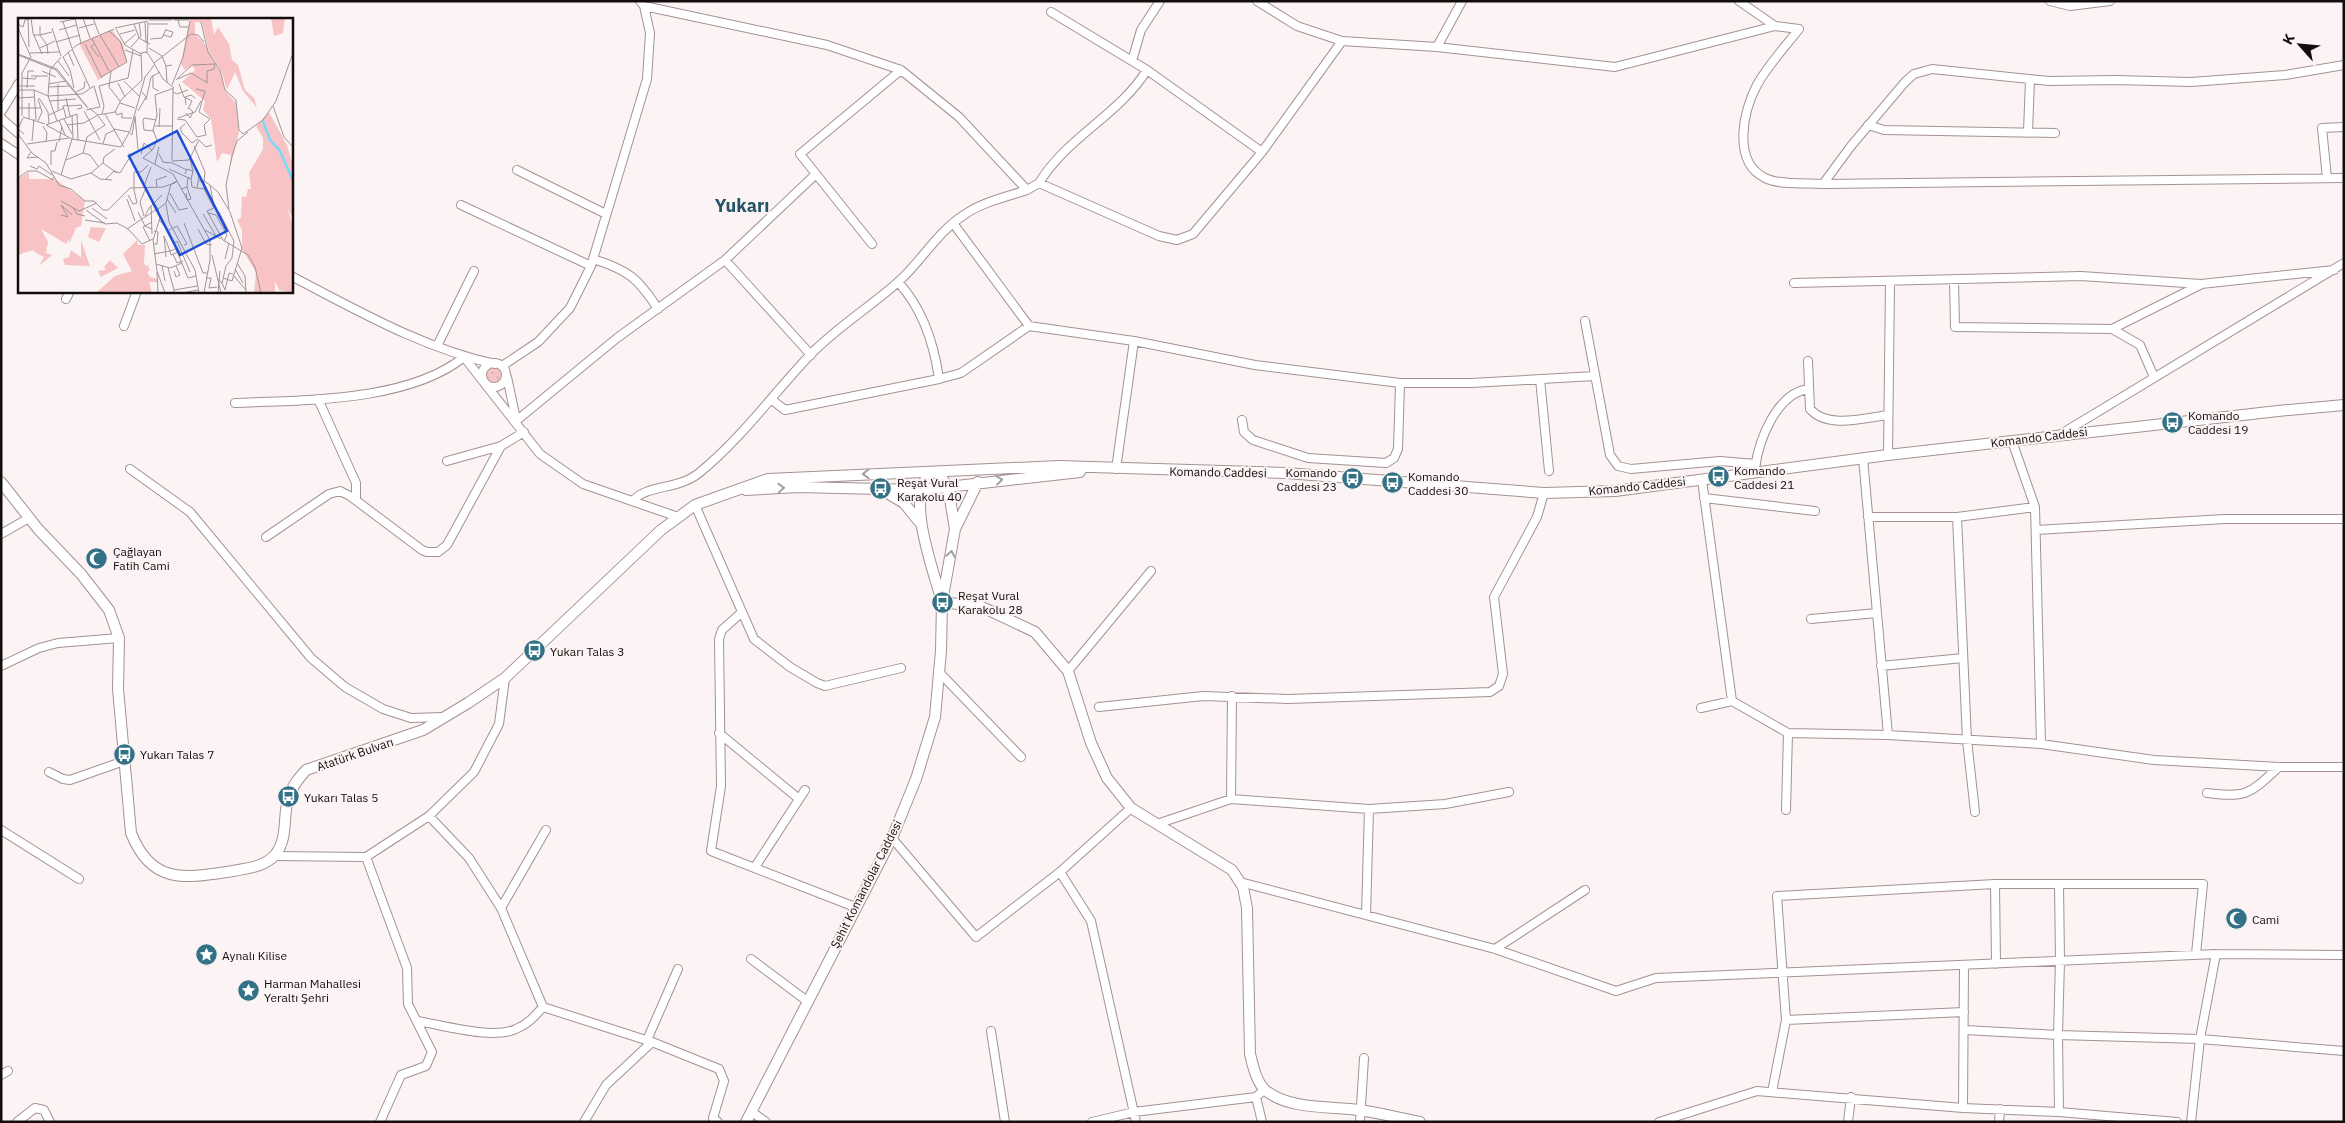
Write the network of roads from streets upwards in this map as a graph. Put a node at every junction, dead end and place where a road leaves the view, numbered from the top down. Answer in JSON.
{"nodes":[{"id":1,"x":1160,"y":1,"type":"edge"},
{"id":2,"x":1256,"y":1,"type":"edge"},
{"id":3,"x":1462,"y":1,"type":"edge"},
{"id":4,"x":1739,"y":1,"type":"edge"},
{"id":5,"x":2050,"y":1,"type":"edge"},
{"id":6,"x":2110,"y":1,"type":"edge"},
{"id":7,"x":642,"y":4,"type":"edge"},
{"id":8,"x":1051,"y":12,"type":"dead end"},
{"id":9,"x":1775,"y":26,"type":"junction"},
{"id":10,"x":1342,"y":42,"type":"junction"},
{"id":11,"x":1437,"y":47,"type":"junction"},
{"id":12,"x":1132,"y":61,"type":"junction"},
{"id":13,"x":2344,"y":65,"type":"edge"},
{"id":14,"x":901,"y":70,"type":"junction"},
{"id":15,"x":1147,"y":70,"type":"junction"},
{"id":16,"x":2030,"y":79,"type":"junction"},
{"id":17,"x":18,"y":86,"type":"edge"},
{"id":18,"x":1,"y":112,"type":"edge"},
{"id":19,"x":1,"y":118,"type":"edge"},
{"id":20,"x":1868,"y":125,"type":"junction"},
{"id":21,"x":2344,"y":127,"type":"edge"},
{"id":22,"x":2028,"y":132,"type":"junction"},
{"id":23,"x":18,"y":133,"type":"edge"},
{"id":24,"x":2055,"y":133,"type":"dead end"},
{"id":25,"x":1,"y":143,"type":"edge"},
{"id":26,"x":1262,"y":152,"type":"junction"},
{"id":27,"x":18,"y":154,"type":"edge"},
{"id":28,"x":517,"y":170,"type":"dead end"},
{"id":29,"x":816,"y":174,"type":"junction"},
{"id":30,"x":2327,"y":178,"type":"junction"},
{"id":31,"x":2344,"y":178,"type":"edge"},
{"id":32,"x":1038,"y":183,"type":"junction"},
{"id":33,"x":1823,"y":184,"type":"junction"},
{"id":34,"x":1027,"y":190,"type":"junction"},
{"id":35,"x":462,"y":205,"type":"dead end"},
{"id":36,"x":606,"y":214,"type":"junction"},
{"id":37,"x":953,"y":223,"type":"junction"},
{"id":38,"x":872,"y":244,"type":"dead end"},
{"id":39,"x":725,"y":260,"type":"junction"},
{"id":40,"x":592,"y":262,"type":"junction"},
{"id":41,"x":2344,"y":263,"type":"edge"},
{"id":42,"x":2334,"y":270,"type":"junction"},
{"id":43,"x":474,"y":271,"type":"dead end"},
{"id":44,"x":292,"y":277,"type":"edge"},
{"id":45,"x":1954,"y":279,"type":"junction"},
{"id":46,"x":898,"y":282,"type":"junction"},
{"id":47,"x":1794,"y":282,"type":"dead end"},
{"id":48,"x":1890,"y":282,"type":"junction"},
{"id":49,"x":2201,"y":284,"type":"junction"},
{"id":50,"x":70,"y":292,"type":"edge"},
{"id":51,"x":137,"y":292,"type":"edge"},
{"id":52,"x":66,"y":299,"type":"dead end"},
{"id":53,"x":658,"y":309,"type":"junction"},
{"id":54,"x":1585,"y":321,"type":"dead end"},
{"id":55,"x":124,"y":326,"type":"dead end"},
{"id":56,"x":1029,"y":326,"type":"junction"},
{"id":57,"x":2112,"y":329,"type":"junction"},
{"id":58,"x":1134,"y":341,"type":"junction"},
{"id":59,"x":437,"y":346,"type":"junction"},
{"id":60,"x":810,"y":355,"type":"junction"},
{"id":61,"x":464,"y":357,"type":"junction"},
{"id":62,"x":1808,"y":361,"type":"dead end"},
{"id":63,"x":501,"y":368,"type":"junction"},
{"id":64,"x":1595,"y":376,"type":"junction"},
{"id":65,"x":2154,"y":377,"type":"junction"},
{"id":66,"x":939,"y":379,"type":"junction"},
{"id":67,"x":1540,"y":379,"type":"junction"},
{"id":68,"x":485,"y":383,"type":"junction"},
{"id":69,"x":1400,"y":383,"type":"junction"},
{"id":70,"x":1808,"y":389,"type":"junction"},
{"id":71,"x":318,"y":399,"type":"junction"},
{"id":72,"x":772,"y":400,"type":"junction"},
{"id":73,"x":235,"y":403,"type":"dead end"},
{"id":74,"x":2344,"y":405,"type":"edge"},
{"id":75,"x":1888,"y":415,"type":"junction"},
{"id":76,"x":1242,"y":420,"type":"dead end"},
{"id":77,"x":516,"y":421,"type":"junction"},
{"id":78,"x":524,"y":432,"type":"junction"},
{"id":79,"x":2060,"y":435,"type":"junction"},
{"id":80,"x":2012,"y":441,"type":"junction"},
{"id":81,"x":501,"y":446,"type":"junction"},
{"id":82,"x":1888,"y":455,"type":"junction"},
{"id":83,"x":1863,"y":458,"type":"junction"},
{"id":84,"x":447,"y":461,"type":"dead end"},
{"id":85,"x":1755,"y":468,"type":"junction"},
{"id":86,"x":130,"y":469,"type":"dead end"},
{"id":87,"x":1111,"y":469,"type":"junction"},
{"id":88,"x":1549,"y":471,"type":"dead end"},
{"id":89,"x":932,"y":472,"type":"junction"},
{"id":90,"x":1702,"y":480,"type":"junction"},
{"id":91,"x":1,"y":482,"type":"edge"},
{"id":92,"x":978,"y":482,"type":"junction"},
{"id":93,"x":948,"y":487,"type":"junction"},
{"id":94,"x":881,"y":489,"type":"junction"},
{"id":95,"x":732,"y":490,"type":"junction"},
{"id":96,"x":921,"y":490,"type":"junction"},
{"id":97,"x":1544,"y":493,"type":"junction"},
{"id":98,"x":1704,"y":498,"type":"junction"},
{"id":99,"x":356,"y":500,"type":"junction"},
{"id":100,"x":634,"y":500,"type":"junction"},
{"id":101,"x":695,"y":505,"type":"junction"},
{"id":102,"x":2035,"y":507,"type":"junction"},
{"id":103,"x":1815,"y":511,"type":"dead end"},
{"id":104,"x":678,"y":517,"type":"junction"},
{"id":105,"x":1868,"y":517,"type":"junction"},
{"id":106,"x":1957,"y":517,"type":"junction"},
{"id":107,"x":29,"y":518,"type":"junction"},
{"id":108,"x":2344,"y":519,"type":"edge"},
{"id":109,"x":921,"y":524,"type":"junction"},
{"id":110,"x":955,"y":529,"type":"junction"},
{"id":111,"x":2036,"y":530,"type":"junction"},
{"id":112,"x":1,"y":534,"type":"edge"},
{"id":113,"x":266,"y":538,"type":"dead end"},
{"id":114,"x":1151,"y":571,"type":"dead end"},
{"id":115,"x":942,"y":602,"type":"junction"},
{"id":116,"x":741,"y":613,"type":"junction"},
{"id":117,"x":1877,"y":613,"type":"junction"},
{"id":118,"x":1811,"y":619,"type":"dead end"},
{"id":119,"x":119,"y":638,"type":"junction"},
{"id":120,"x":1963,"y":658,"type":"junction"},
{"id":121,"x":1,"y":666,"type":"edge"},
{"id":122,"x":1882,"y":666,"type":"junction"},
{"id":123,"x":901,"y":668,"type":"dead end"},
{"id":124,"x":938,"y":671,"type":"junction"},
{"id":125,"x":1068,"y":671,"type":"junction"},
{"id":126,"x":504,"y":678,"type":"junction"},
{"id":127,"x":1232,"y":696,"type":"junction"},
{"id":128,"x":1732,"y":701,"type":"junction"},
{"id":129,"x":1099,"y":707,"type":"dead end"},
{"id":130,"x":1701,"y":708,"type":"dead end"},
{"id":131,"x":445,"y":717,"type":"junction"},
{"id":132,"x":719,"y":733,"type":"junction"},
{"id":133,"x":1788,"y":733,"type":"junction"},
{"id":134,"x":1888,"y":735,"type":"junction"},
{"id":135,"x":1966,"y":740,"type":"junction"},
{"id":136,"x":2041,"y":744,"type":"junction"},
{"id":137,"x":1020,"y":757,"type":"dead end"},
{"id":138,"x":124,"y":761,"type":"junction"},
{"id":139,"x":2279,"y":767,"type":"junction"},
{"id":140,"x":2344,"y":767,"type":"edge"},
{"id":141,"x":49,"y":772,"type":"dead end"},
{"id":142,"x":806,"y":790,"type":"dead end"},
{"id":143,"x":1509,"y":792,"type":"dead end"},
{"id":144,"x":2207,"y":793,"type":"dead end"},
{"id":145,"x":799,"y":799,"type":"junction"},
{"id":146,"x":1231,"y":799,"type":"junction"},
{"id":147,"x":1131,"y":808,"type":"junction"},
{"id":148,"x":1369,"y":809,"type":"junction"},
{"id":149,"x":1786,"y":810,"type":"dead end"},
{"id":150,"x":1974,"y":812,"type":"dead end"},
{"id":151,"x":429,"y":816,"type":"junction"},
{"id":152,"x":1157,"y":824,"type":"junction"},
{"id":153,"x":1,"y":830,"type":"edge"},
{"id":154,"x":546,"y":830,"type":"dead end"},
{"id":155,"x":892,"y":838,"type":"junction"},
{"id":156,"x":274,"y":856,"type":"junction"},
{"id":157,"x":366,"y":857,"type":"junction"},
{"id":158,"x":755,"y":867,"type":"junction"},
{"id":159,"x":1060,"y":872,"type":"junction"},
{"id":160,"x":79,"y":879,"type":"dead end"},
{"id":161,"x":1240,"y":882,"type":"junction"},
{"id":162,"x":1995,"y":884,"type":"junction"},
{"id":163,"x":2059,"y":884,"type":"junction"},
{"id":164,"x":1585,"y":890,"type":"dead end"},
{"id":165,"x":855,"y":907,"type":"junction"},
{"id":166,"x":501,"y":908,"type":"junction"},
{"id":167,"x":1366,"y":914,"type":"junction"},
{"id":168,"x":1495,"y":949,"type":"junction"},
{"id":169,"x":2196,"y":954,"type":"junction"},
{"id":170,"x":2216,"y":954,"type":"junction"},
{"id":171,"x":2344,"y":955,"type":"edge"},
{"id":172,"x":751,"y":959,"type":"dead end"},
{"id":173,"x":2060,"y":961,"type":"junction"},
{"id":174,"x":1996,"y":964,"type":"junction"},
{"id":175,"x":1964,"y":965,"type":"junction"},
{"id":176,"x":678,"y":969,"type":"dead end"},
{"id":177,"x":1782,"y":974,"type":"junction"},
{"id":178,"x":807,"y":1001,"type":"junction"},
{"id":179,"x":543,"y":1007,"type":"junction"},
{"id":180,"x":1964,"y":1012,"type":"junction"},
{"id":181,"x":1786,"y":1020,"type":"junction"},
{"id":182,"x":417,"y":1021,"type":"junction"},
{"id":183,"x":1965,"y":1030,"type":"junction"},
{"id":184,"x":991,"y":1031,"type":"dead end"},
{"id":185,"x":2058,"y":1035,"type":"junction"},
{"id":186,"x":2200,"y":1039,"type":"junction"},
{"id":187,"x":650,"y":1041,"type":"junction"},
{"id":188,"x":2344,"y":1050,"type":"edge"},
{"id":189,"x":1364,"y":1058,"type":"dead end"},
{"id":190,"x":1265,"y":1089,"type":"junction"},
{"id":191,"x":1772,"y":1092,"type":"junction"},
{"id":192,"x":1256,"y":1097,"type":"junction"},
{"id":193,"x":1850,"y":1097,"type":"junction"},
{"id":194,"x":1963,"y":1108,"type":"junction"},
{"id":195,"x":2000,"y":1109,"type":"junction"},
{"id":196,"x":1359,"y":1110,"type":"junction"},
{"id":197,"x":752,"y":1112,"type":"junction"},
{"id":198,"x":1134,"y":1112,"type":"junction"},
{"id":199,"x":2059,"y":1112,"type":"junction"},
{"id":200,"x":1679,"y":1119,"type":"edge"},
{"id":201,"x":18,"y":1122,"type":"edge"},
{"id":202,"x":50,"y":1122,"type":"edge"},
{"id":203,"x":380,"y":1122,"type":"edge"},
{"id":204,"x":584,"y":1122,"type":"edge"},
{"id":205,"x":718,"y":1122,"type":"edge"},
{"id":206,"x":746,"y":1122,"type":"edge"},
{"id":207,"x":766,"y":1122,"type":"edge"},
{"id":208,"x":1005,"y":1122,"type":"edge"},
{"id":209,"x":1092,"y":1122,"type":"edge"},
{"id":210,"x":1136,"y":1122,"type":"edge"},
{"id":211,"x":1262,"y":1122,"type":"edge"},
{"id":212,"x":1360,"y":1122,"type":"edge"},
{"id":213,"x":1420,"y":1122,"type":"edge"},
{"id":214,"x":1660,"y":1122,"type":"edge"},
{"id":215,"x":1848,"y":1122,"type":"edge"},
{"id":216,"x":1999,"y":1122,"type":"edge"},
{"id":217,"x":2177,"y":1122,"type":"edge"},
{"id":218,"x":2191,"y":1122,"type":"edge"}],
"edges":[{"from":1,"to":12,"type":"street"},
{"from":2,"to":10,"type":"street"},
{"from":3,"to":11,"type":"street"},
{"from":4,"to":9,"type":"street"},
{"from":5,"to":6,"type":"street"},
{"from":7,"to":14,"type":"street"},
{"from":7,"to":36,"type":"street"},
{"from":8,"to":12,"type":"street"},
{"from":9,"to":11,"type":"street"},
{"from":9,"to":33,"type":"street"},
{"from":10,"to":11,"type":"street"},
{"from":10,"to":26,"type":"street"},
{"from":12,"to":15,"type":"street"},
{"from":13,"to":16,"type":"street"},
{"from":14,"to":29,"type":"street"},
{"from":14,"to":34,"type":"street"},
{"from":15,"to":26,"type":"street"},
{"from":15,"to":32,"type":"street"},
{"from":16,"to":20,"type":"street"},
{"from":16,"to":22,"type":"street"},
{"from":17,"to":18,"type":"street"},
{"from":19,"to":23,"type":"street"},
{"from":20,"to":22,"type":"street"},
{"from":20,"to":33,"type":"street"},
{"from":21,"to":30,"type":"street"},
{"from":22,"to":24,"type":"street"},
{"from":25,"to":27,"type":"street"},
{"from":26,"to":32,"type":"street"},
{"from":28,"to":36,"type":"street"},
{"from":29,"to":38,"type":"street"},
{"from":29,"to":39,"type":"street"},
{"from":30,"to":31,"type":"street"},
{"from":30,"to":33,"type":"street"},
{"from":32,"to":34,"type":"street"},
{"from":34,"to":37,"type":"street"},
{"from":35,"to":40,"type":"street"},
{"from":36,"to":40,"type":"street"},
{"from":37,"to":46,"type":"street"},
{"from":37,"to":56,"type":"street"},
{"from":39,"to":53,"type":"street"},
{"from":39,"to":60,"type":"street"},
{"from":40,"to":53,"type":"street"},
{"from":40,"to":63,"type":"street"},
{"from":41,"to":42,"type":"street"},
{"from":42,"to":49,"type":"street"},
{"from":42,"to":65,"type":"street"},
{"from":43,"to":59,"type":"street"},
{"from":44,"to":59,"type":"street"},
{"from":45,"to":48,"type":"street"},
{"from":45,"to":49,"type":"street"},
{"from":45,"to":57,"type":"street"},
{"from":46,"to":60,"type":"street"},
{"from":46,"to":66,"type":"street"},
{"from":47,"to":48,"type":"street"},
{"from":48,"to":75,"type":"street"},
{"from":49,"to":57,"type":"street"},
{"from":50,"to":52,"type":"street"},
{"from":51,"to":55,"type":"street"},
{"from":53,"to":77,"type":"street"},
{"from":54,"to":64,"type":"street"},
{"from":56,"to":58,"type":"street"},
{"from":56,"to":66,"type":"street"},
{"from":57,"to":65,"type":"street"},
{"from":58,"to":69,"type":"street"},
{"from":58,"to":87,"type":"street"},
{"from":59,"to":61,"type":"street"},
{"from":60,"to":72,"type":"street"},
{"from":61,"to":63,"type":"street"},
{"from":61,"to":68,"type":"street"},
{"from":61,"to":71,"type":"street"},
{"from":62,"to":70,"type":"street"},
{"from":63,"to":68,"type":"street"},
{"from":63,"to":68,"type":"street"},
{"from":63,"to":77,"type":"street"},
{"from":64,"to":67,"type":"street"},
{"from":64,"to":85,"type":"street"},
{"from":65,"to":79,"type":"street"},
{"from":66,"to":72,"type":"street"},
{"from":67,"to":69,"type":"street"},
{"from":67,"to":88,"type":"street"},
{"from":68,"to":77,"type":"street"},
{"from":69,"to":76,"type":"street"},
{"from":70,"to":75,"type":"street"},
{"from":70,"to":85,"type":"street"},
{"from":71,"to":73,"type":"street"},
{"from":71,"to":99,"type":"street"},
{"from":72,"to":100,"type":"street"},
{"from":74,"to":79,"type":"street","name":"Komando Caddesi"},
{"from":75,"to":82,"type":"street"},
{"from":77,"to":78,"type":"street"},
{"from":78,"to":81,"type":"street"},
{"from":78,"to":100,"type":"street"},
{"from":79,"to":80,"type":"street","name":"Komando Caddesi"},
{"from":80,"to":82,"type":"street","name":"Komando Caddesi"},
{"from":80,"to":102,"type":"street"},
{"from":81,"to":84,"type":"street"},
{"from":81,"to":99,"type":"street"},
{"from":82,"to":83,"type":"street","name":"Komando Caddesi"},
{"from":83,"to":85,"type":"street","name":"Komando Caddesi"},
{"from":83,"to":105,"type":"street"},
{"from":85,"to":90,"type":"street","name":"Komando Caddesi"},
{"from":86,"to":131,"type":"street"},
{"from":87,"to":89,"type":"street"},
{"from":92,"to":87,"type":"street","one_way":true},
{"from":87,"to":97,"type":"street","name":"Komando Caddesi"},
{"from":89,"to":93,"type":"street"},
{"from":89,"to":95,"type":"street","one_way":true},
{"from":89,"to":96,"type":"street"},
{"from":90,"to":97,"type":"street","name":"Komando Caddesi"},
{"from":90,"to":98,"type":"street"},
{"from":91,"to":107,"type":"street"},
{"from":92,"to":93,"type":"street"},
{"from":92,"to":110,"type":"street"},
{"from":93,"to":96,"type":"street"},
{"from":93,"to":110,"type":"street"},
{"from":95,"to":94,"type":"street","one_way":true},
{"from":94,"to":96,"type":"street"},
{"from":94,"to":109,"type":"street"},
{"from":95,"to":101,"type":"street","name":"Atatürk Bulvarı"},
{"from":96,"to":109,"type":"street"},
{"from":97,"to":127,"type":"street"},
{"from":98,"to":103,"type":"street"},
{"from":98,"to":128,"type":"street"},
{"from":99,"to":113,"type":"street"},
{"from":100,"to":104,"type":"street"},
{"from":101,"to":104,"type":"street","name":"Atatürk Bulvarı"},
{"from":101,"to":116,"type":"street"},
{"from":102,"to":106,"type":"street"},
{"from":102,"to":111,"type":"street"},
{"from":104,"to":126,"type":"street","name":"Atatürk Bulvarı"},
{"from":105,"to":106,"type":"street"},
{"from":105,"to":117,"type":"street"},
{"from":106,"to":120,"type":"street"},
{"from":107,"to":112,"type":"street"},
{"from":107,"to":119,"type":"street"},
{"from":108,"to":111,"type":"street"},
{"from":109,"to":115,"type":"street"},
{"from":115,"to":110,"type":"street","one_way":true},
{"from":111,"to":136,"type":"street"},
{"from":114,"to":125,"type":"street"},
{"from":115,"to":124,"type":"street","name":"Şehit Komandolar Caddesi"},
{"from":115,"to":125,"type":"street"},
{"from":116,"to":123,"type":"street"},
{"from":116,"to":132,"type":"street"},
{"from":117,"to":118,"type":"street"},
{"from":117,"to":122,"type":"street"},
{"from":119,"to":121,"type":"street"},
{"from":119,"to":138,"type":"street"},
{"from":120,"to":122,"type":"street"},
{"from":120,"to":135,"type":"street"},
{"from":122,"to":134,"type":"street"},
{"from":124,"to":137,"type":"street"},
{"from":124,"to":155,"type":"street","name":"Şehit Komandolar Caddesi"},
{"from":125,"to":147,"type":"street"},
{"from":126,"to":131,"type":"street","name":"Atatürk Bulvarı"},
{"from":126,"to":151,"type":"street"},
{"from":127,"to":129,"type":"street"},
{"from":127,"to":146,"type":"street"},
{"from":128,"to":130,"type":"street"},
{"from":128,"to":133,"type":"street"},
{"from":131,"to":156,"type":"street","name":"Atatürk Bulvarı"},
{"from":132,"to":145,"type":"street"},
{"from":132,"to":158,"type":"street"},
{"from":133,"to":134,"type":"street"},
{"from":133,"to":149,"type":"street"},
{"from":134,"to":135,"type":"street"},
{"from":135,"to":136,"type":"street"},
{"from":135,"to":150,"type":"street"},
{"from":136,"to":139,"type":"street"},
{"from":138,"to":141,"type":"street"},
{"from":138,"to":156,"type":"street"},
{"from":139,"to":140,"type":"street"},
{"from":139,"to":144,"type":"street"},
{"from":142,"to":145,"type":"street"},
{"from":143,"to":148,"type":"street"},
{"from":145,"to":158,"type":"street"},
{"from":146,"to":148,"type":"street"},
{"from":146,"to":152,"type":"street"},
{"from":147,"to":152,"type":"street"},
{"from":147,"to":159,"type":"street"},
{"from":148,"to":167,"type":"street"},
{"from":151,"to":157,"type":"street"},
{"from":151,"to":166,"type":"street"},
{"from":152,"to":161,"type":"street"},
{"from":153,"to":160,"type":"street"},
{"from":154,"to":166,"type":"street"},
{"from":155,"to":159,"type":"street"},
{"from":155,"to":165,"type":"street","name":"Şehit Komandolar Caddesi"},
{"from":156,"to":157,"type":"street"},
{"from":157,"to":182,"type":"street"},
{"from":158,"to":165,"type":"street"},
{"from":159,"to":198,"type":"street"},
{"from":161,"to":167,"type":"street"},
{"from":161,"to":190,"type":"street"},
{"from":162,"to":163,"type":"street"},
{"from":162,"to":174,"type":"street"},
{"from":162,"to":177,"type":"street"},
{"from":163,"to":169,"type":"street"},
{"from":163,"to":173,"type":"street"},
{"from":164,"to":168,"type":"street"},
{"from":165,"to":178,"type":"street","name":"Şehit Komandolar Caddesi"},
{"from":166,"to":179,"type":"street"},
{"from":167,"to":168,"type":"street"},
{"from":168,"to":177,"type":"street"},
{"from":169,"to":170,"type":"street"},
{"from":169,"to":173,"type":"street"},
{"from":170,"to":171,"type":"street"},
{"from":170,"to":186,"type":"street"},
{"from":172,"to":178,"type":"street"},
{"from":173,"to":174,"type":"street"},
{"from":173,"to":185,"type":"street"},
{"from":174,"to":175,"type":"street"},
{"from":175,"to":177,"type":"street"},
{"from":175,"to":180,"type":"street"},
{"from":176,"to":187,"type":"street"},
{"from":177,"to":181,"type":"street"},
{"from":178,"to":197,"type":"street","name":"Şehit Komandolar Caddesi"},
{"from":179,"to":182,"type":"street"},
{"from":179,"to":187,"type":"street"},
{"from":180,"to":181,"type":"street"},
{"from":180,"to":183,"type":"street"},
{"from":181,"to":191,"type":"street"},
{"from":182,"to":203,"type":"street"},
{"from":183,"to":185,"type":"street"},
{"from":183,"to":194,"type":"street"},
{"from":184,"to":208,"type":"street"},
{"from":185,"to":186,"type":"street"},
{"from":185,"to":199,"type":"street"},
{"from":186,"to":188,"type":"street"},
{"from":186,"to":218,"type":"street"},
{"from":187,"to":204,"type":"street"},
{"from":187,"to":205,"type":"street"},
{"from":189,"to":196,"type":"street"},
{"from":190,"to":192,"type":"street"},
{"from":190,"to":196,"type":"street"},
{"from":191,"to":193,"type":"street"},
{"from":191,"to":200,"type":"street"},
{"from":192,"to":198,"type":"street"},
{"from":192,"to":211,"type":"street"},
{"from":193,"to":194,"type":"street"},
{"from":193,"to":215,"type":"street"},
{"from":194,"to":195,"type":"street"},
{"from":195,"to":199,"type":"street"},
{"from":195,"to":216,"type":"street"},
{"from":196,"to":212,"type":"street"},
{"from":196,"to":213,"type":"street"},
{"from":197,"to":206,"type":"street","name":"Şehit Komandolar Caddesi"},
{"from":197,"to":207,"type":"street"},
{"from":198,"to":209,"type":"street"},
{"from":198,"to":210,"type":"street"},
{"from":199,"to":217,"type":"street"},
{"from":200,"to":214,"type":"street"},
{"from":201,"to":202,"type":"street"}]}
